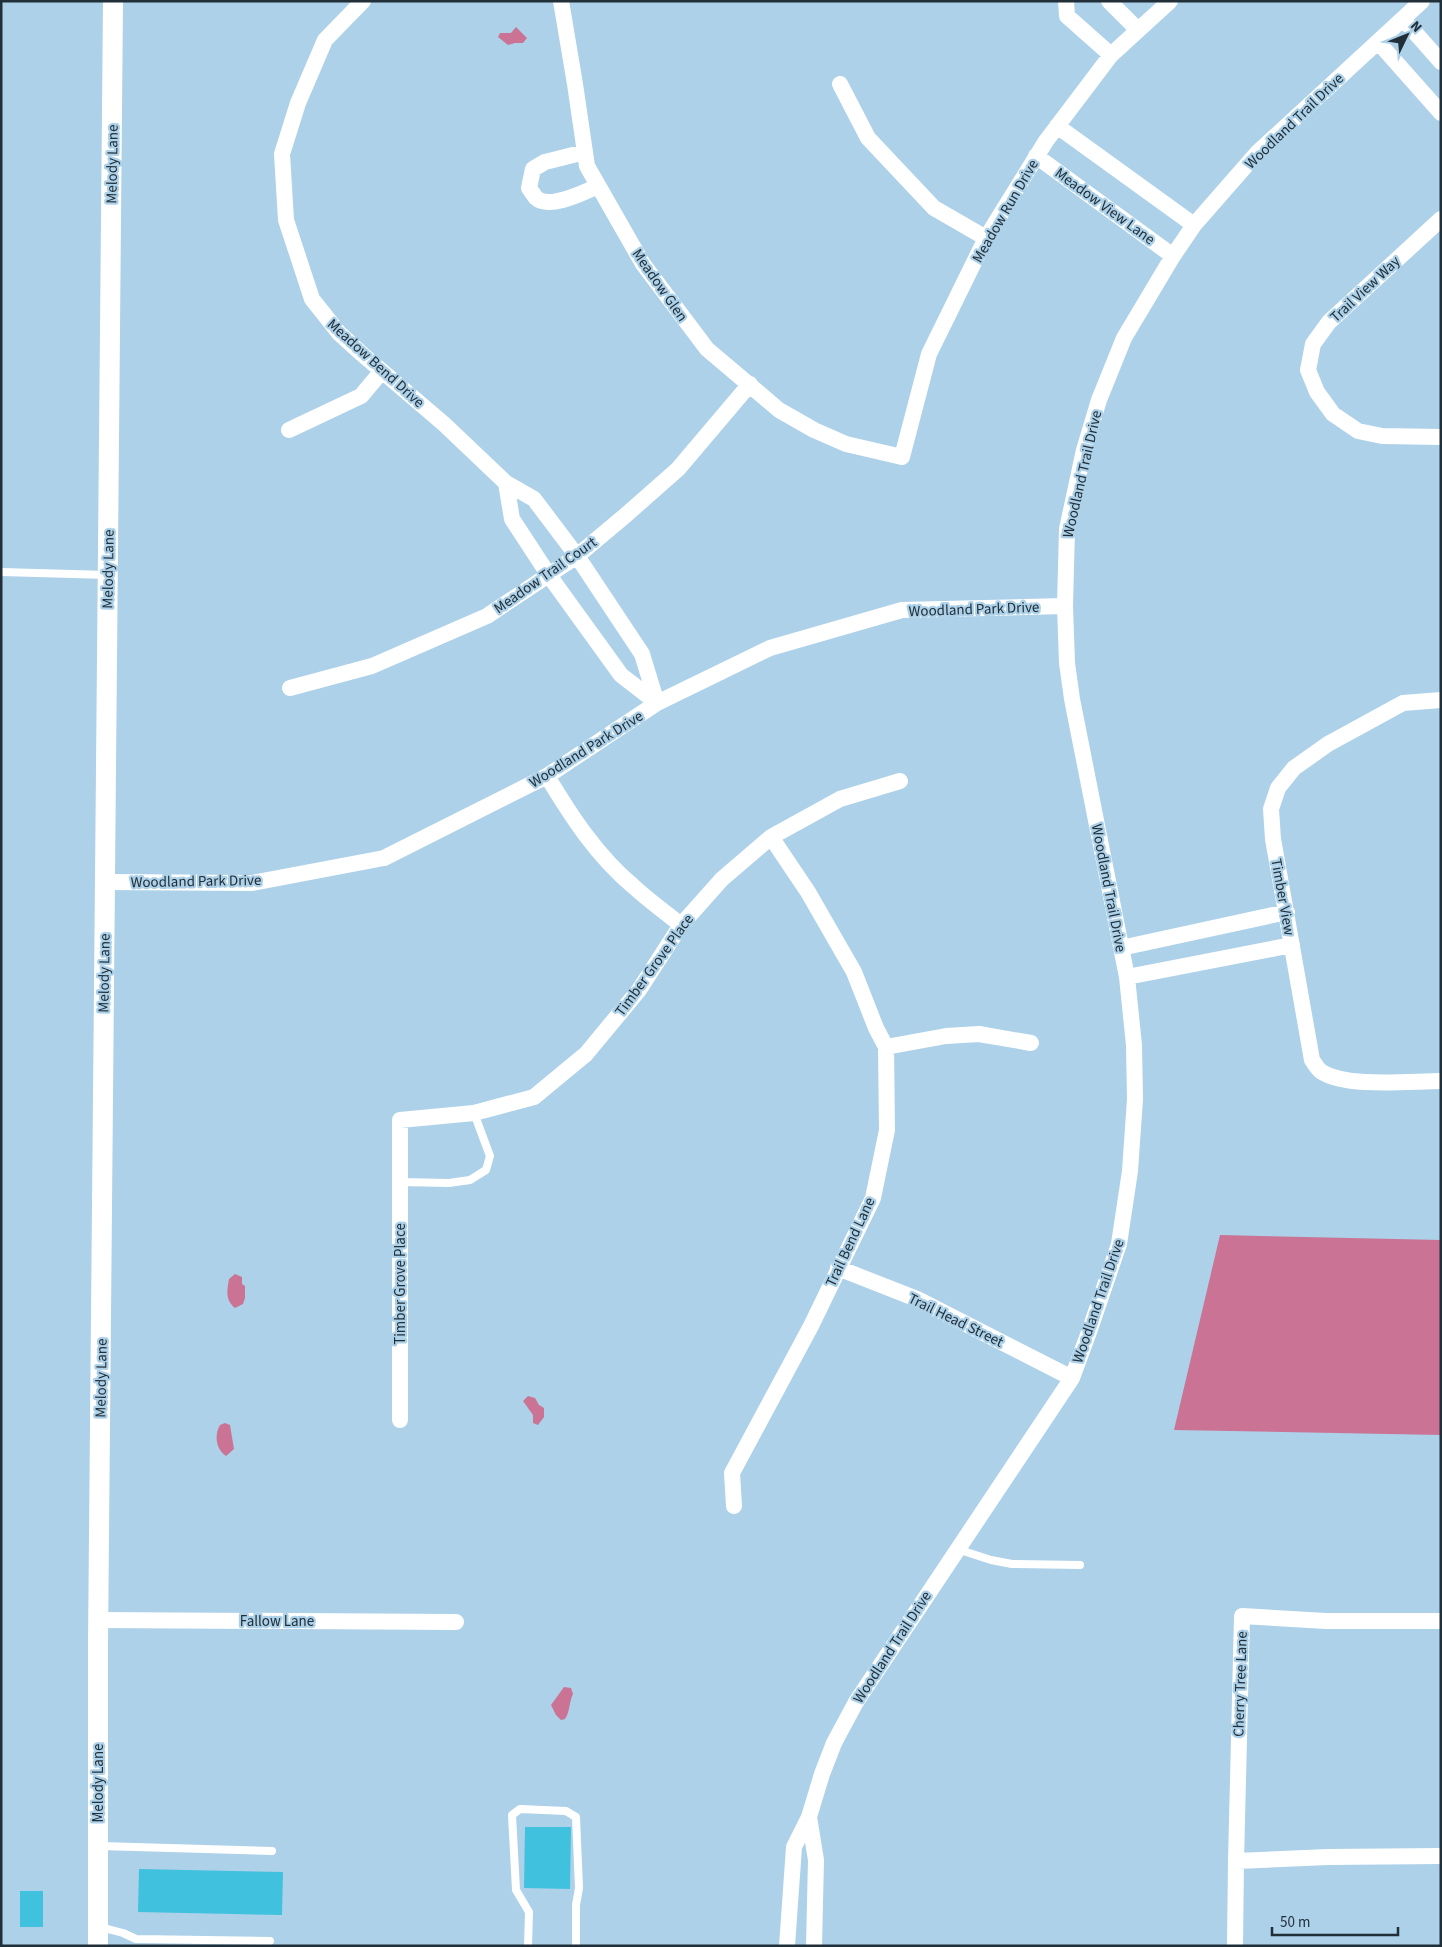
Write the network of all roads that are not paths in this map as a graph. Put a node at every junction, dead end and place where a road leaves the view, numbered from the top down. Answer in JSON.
{"nodes":[{"id":1,"x":113,"y":1,"type":"edge"},
{"id":2,"x":363,"y":1,"type":"edge"},
{"id":3,"x":561,"y":1,"type":"edge"},
{"id":4,"x":1066,"y":1,"type":"edge"},
{"id":5,"x":1110,"y":1,"type":"edge"},
{"id":6,"x":1170,"y":1,"type":"edge"},
{"id":7,"x":1422,"y":1,"type":"edge"},
{"id":8,"x":1403,"y":19,"type":"junction"},
{"id":9,"x":1138,"y":30,"type":"junction"},
{"id":10,"x":1378,"y":42,"type":"junction"},
{"id":11,"x":1111,"y":55,"type":"junction"},
{"id":12,"x":1441,"y":62,"type":"edge"},
{"id":13,"x":840,"y":84,"type":"dead end"},
{"id":14,"x":1441,"y":113,"type":"edge"},
{"id":15,"x":1057,"y":126,"type":"junction"},
{"id":16,"x":585,"y":152,"type":"junction"},
{"id":17,"x":1036,"y":156,"type":"junction"},
{"id":18,"x":598,"y":186,"type":"junction"},
{"id":19,"x":1441,"y":219,"type":"edge"},
{"id":20,"x":1194,"y":225,"type":"junction"},
{"id":21,"x":986,"y":238,"type":"junction"},
{"id":22,"x":1173,"y":256,"type":"junction"},
{"id":23,"x":382,"y":371,"type":"junction"},
{"id":24,"x":750,"y":384,"type":"junction"},
{"id":25,"x":289,"y":430,"type":"dead end"},
{"id":26,"x":1441,"y":437,"type":"edge"},
{"id":27,"x":902,"y":456,"type":"joint"},
{"id":28,"x":506,"y":483,"type":"junction"},
{"id":29,"x":577,"y":556,"type":"junction"},
{"id":30,"x":1,"y":572,"type":"edge"},
{"id":31,"x":548,"y":574,"type":"junction"},
{"id":32,"x":108,"y":575,"type":"junction"},
{"id":33,"x":1065,"y":606,"type":"junction"},
{"id":34,"x":290,"y":688,"type":"dead end"},
{"id":35,"x":1441,"y":700,"type":"edge"},
{"id":36,"x":657,"y":703,"type":"junction"},
{"id":37,"x":547,"y":776,"type":"junction"},
{"id":38,"x":900,"y":781,"type":"dead end"},
{"id":39,"x":771,"y":837,"type":"junction"},
{"id":40,"x":105,"y":882,"type":"junction"},
{"id":41,"x":1287,"y":912,"type":"junction"},
{"id":42,"x":681,"y":925,"type":"junction"},
{"id":43,"x":1292,"y":945,"type":"junction"},
{"id":44,"x":1120,"y":948,"type":"junction"},
{"id":45,"x":1127,"y":977,"type":"junction"},
{"id":46,"x":1031,"y":1043,"type":"dead end"},
{"id":47,"x":886,"y":1047,"type":"junction"},
{"id":48,"x":1441,"y":1081,"type":"edge"},
{"id":49,"x":474,"y":1113,"type":"junction"},
{"id":50,"x":400,"y":1182,"type":"junction"},
{"id":51,"x":838,"y":1268,"type":"junction"},
{"id":52,"x":1072,"y":1378,"type":"junction"},
{"id":53,"x":400,"y":1420,"type":"dead end"},
{"id":54,"x":734,"y":1506,"type":"dead end"},
{"id":55,"x":957,"y":1549,"type":"junction"},
{"id":56,"x":1080,"y":1565,"type":"dead end"},
{"id":57,"x":98,"y":1620,"type":"junction"},
{"id":58,"x":1441,"y":1621,"type":"edge"},
{"id":59,"x":456,"y":1622,"type":"dead end"},
{"id":60,"x":809,"y":1817,"type":"junction"},
{"id":61,"x":98,"y":1846,"type":"junction"},
{"id":62,"x":272,"y":1851,"type":"dead end"},
{"id":63,"x":1441,"y":1856,"type":"edge"},
{"id":64,"x":1236,"y":1861,"type":"junction"},
{"id":65,"x":98,"y":1936,"type":"edge"},
{"id":66,"x":270,"y":1941,"type":"dead end"},
{"id":67,"x":218,"y":1943,"type":"edge"},
{"id":68,"x":528,"y":1946,"type":"edge"},
{"id":69,"x":576,"y":1946,"type":"edge"},
{"id":70,"x":788,"y":1946,"type":"edge"},
{"id":71,"x":814,"y":1946,"type":"edge"},
{"id":72,"x":1235,"y":1946,"type":"edge"}],
"edges":[{"from":1,"to":32,"type":"street","name":"Melody Lane"},
{"from":2,"to":23,"type":"street","name":"Meadow Bend Drive"},
{"from":3,"to":16,"type":"street","name":"Meadow Glen"},
{"from":4,"to":11,"type":"street"},
{"from":5,"to":9,"type":"street"},
{"from":6,"to":9,"type":"street","name":"Meadow Run Drive"},
{"from":7,"to":8,"type":"street","name":"Woodland Trail Drive"},
{"from":8,"to":10,"type":"street","name":"Woodland Trail Drive"},
{"from":8,"to":12,"type":"street"},
{"from":9,"to":11,"type":"street","name":"Meadow Run Drive"},
{"from":10,"to":14,"type":"street"},
{"from":10,"to":20,"type":"street","name":"Woodland Trail Drive"},
{"from":11,"to":15,"type":"street","name":"Meadow Run Drive"},
{"from":13,"to":21,"type":"street"},
{"from":15,"to":17,"type":"street","name":"Meadow Run Drive"},
{"from":15,"to":20,"type":"street"},
{"from":16,"to":18,"type":"street","name":"Meadow Glen"},
{"from":16,"to":18,"type":"street"},
{"from":17,"to":21,"type":"street","name":"Meadow Run Drive"},
{"from":17,"to":22,"type":"street","name":"Meadow View Lane"},
{"from":18,"to":24,"type":"street","name":"Meadow Glen"},
{"from":19,"to":26,"type":"street","name":"Trail View Way"},
{"from":20,"to":22,"type":"street","name":"Woodland Trail Drive"},
{"from":21,"to":27,"type":"street","name":"Meadow Run Drive"},
{"from":22,"to":33,"type":"street","name":"Woodland Trail Drive"},
{"from":23,"to":25,"type":"street"},
{"from":23,"to":28,"type":"street","name":"Meadow Bend Drive"},
{"from":24,"to":27,"type":"street","name":"Meadow Glen"},
{"from":24,"to":29,"type":"street","name":"Meadow Trail Court"},
{"from":28,"to":29,"type":"street","name":"Meadow Bend Drive"},
{"from":28,"to":31,"type":"street"},
{"from":29,"to":31,"type":"street","name":"Meadow Trail Court"},
{"from":29,"to":36,"type":"street","name":"Meadow Bend Drive"},
{"from":30,"to":32,"type":"lane"},
{"from":31,"to":34,"type":"street","name":"Meadow Trail Court"},
{"from":31,"to":36,"type":"street"},
{"from":32,"to":40,"type":"street","name":"Melody Lane"},
{"from":33,"to":36,"type":"street","name":"Woodland Park Drive"},
{"from":33,"to":44,"type":"street","name":"Woodland Trail Drive"},
{"from":35,"to":41,"type":"street","name":"Timber View"},
{"from":36,"to":37,"type":"street","name":"Woodland Park Drive"},
{"from":37,"to":40,"type":"street","name":"Woodland Park Drive"},
{"from":37,"to":42,"type":"street"},
{"from":38,"to":39,"type":"street","name":"Timber Grove Place"},
{"from":39,"to":42,"type":"street","name":"Timber Grove Place"},
{"from":39,"to":47,"type":"street","name":"Trail Bend Lane"},
{"from":40,"to":57,"type":"street","name":"Melody Lane"},
{"from":41,"to":43,"type":"street","name":"Timber View"},
{"from":41,"to":44,"type":"street"},
{"from":42,"to":49,"type":"street","name":"Timber Grove Place"},
{"from":43,"to":45,"type":"street"},
{"from":43,"to":48,"type":"street","name":"Timber View"},
{"from":44,"to":45,"type":"street","name":"Woodland Trail Drive"},
{"from":45,"to":52,"type":"street","name":"Woodland Trail Drive"},
{"from":46,"to":47,"type":"street"},
{"from":47,"to":51,"type":"street","name":"Trail Bend Lane"},
{"from":49,"to":50,"type":"street","name":"Timber Grove Place"},
{"from":49,"to":50,"type":"lane"},
{"from":50,"to":53,"type":"street","name":"Timber Grove Place"},
{"from":51,"to":52,"type":"street","name":"Trail Head Street"},
{"from":51,"to":54,"type":"street","name":"Trail Bend Lane"},
{"from":52,"to":55,"type":"street","name":"Woodland Trail Drive"},
{"from":55,"to":56,"type":"lane"},
{"from":55,"to":60,"type":"street","name":"Woodland Trail Drive"},
{"from":57,"to":59,"type":"street","name":"Fallow Lane"},
{"from":57,"to":61,"type":"street","name":"Melody Lane"},
{"from":58,"to":64,"type":"street","name":"Cherry Tree Lane"},
{"from":60,"to":70,"type":"street","name":"Woodland Trail Drive"},
{"from":60,"to":71,"type":"street","name":"Woodland Trail Drive"},
{"from":61,"to":62,"type":"lane"},
{"from":61,"to":65,"type":"street","name":"Melody Lane"},
{"from":63,"to":64,"type":"street"},
{"from":64,"to":72,"type":"street","name":"Cherry Tree Lane"},
{"from":65,"to":67,"type":"lane"},
{"from":66,"to":67,"type":"lane"},
{"from":68,"to":69,"type":"lane"}]}
